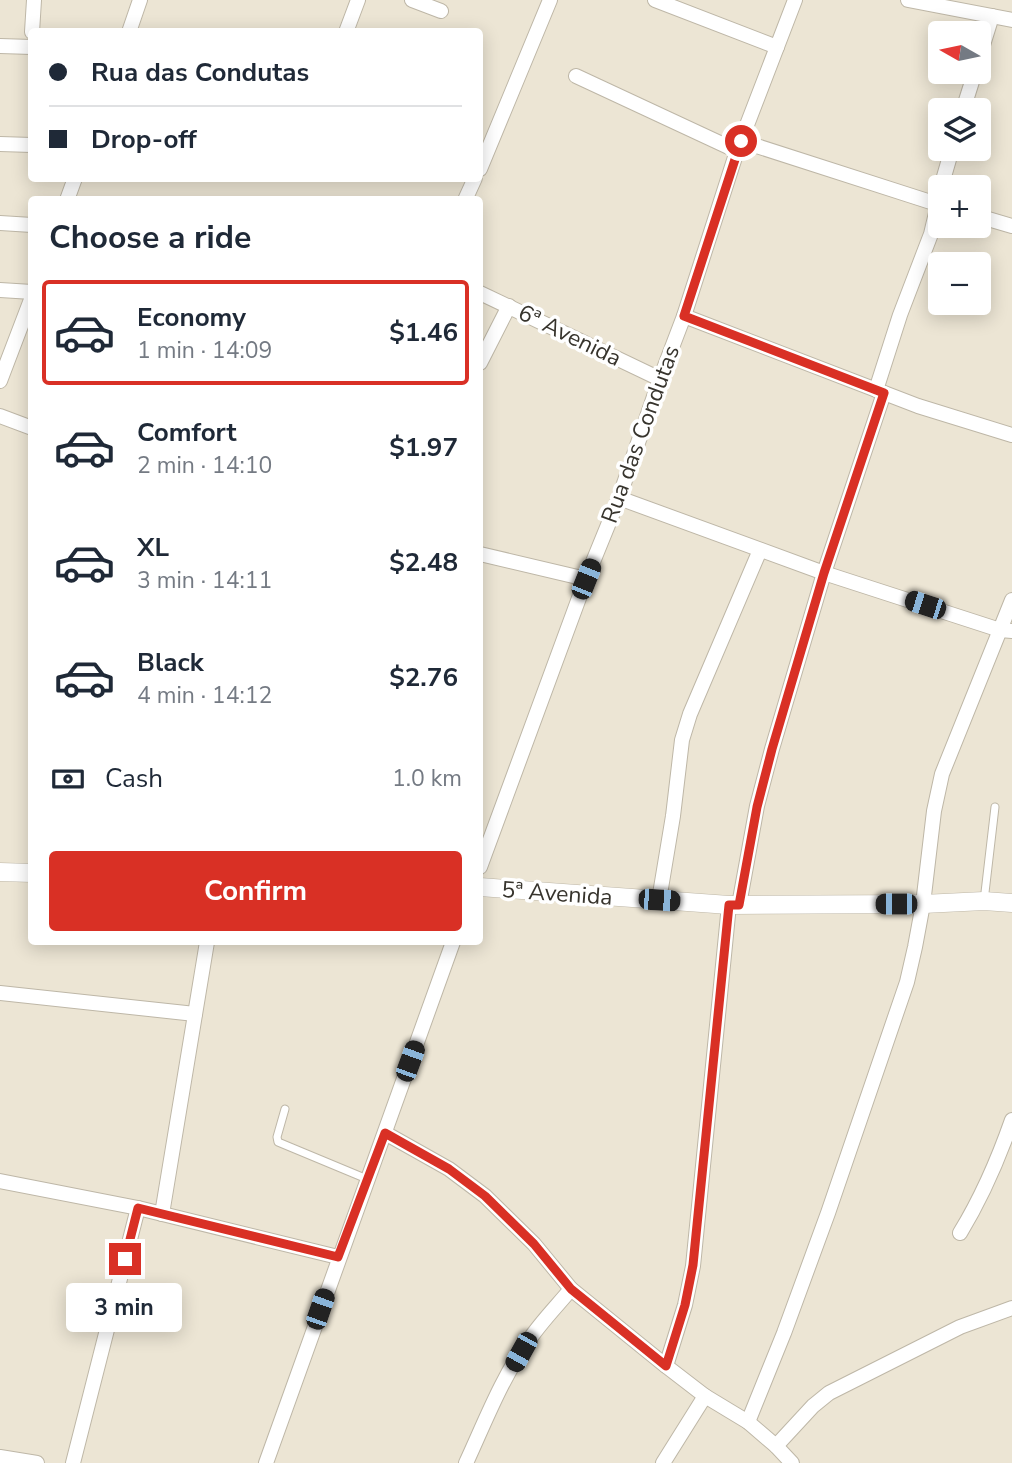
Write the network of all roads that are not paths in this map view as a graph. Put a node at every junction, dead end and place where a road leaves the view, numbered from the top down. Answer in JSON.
{"nodes":[{"id":1,"x":34,"y":0,"type":"edge"},
{"id":2,"x":140,"y":0,"type":"edge"},
{"id":3,"x":358,"y":0,"type":"edge"},
{"id":4,"x":412,"y":0,"type":"edge"},
{"id":5,"x":550,"y":0,"type":"edge"},
{"id":6,"x":655,"y":0,"type":"edge"},
{"id":7,"x":795,"y":0,"type":"edge"},
{"id":8,"x":908,"y":0,"type":"edge"},
{"id":9,"x":441,"y":11,"type":"dead end"},
{"id":10,"x":992,"y":16,"type":"junction"},
{"id":11,"x":1012,"y":20,"type":"edge"},
{"id":12,"x":990,"y":21,"type":"edge"},
{"id":13,"x":32,"y":28,"type":"edge"},
{"id":14,"x":130,"y":28,"type":"edge"},
{"id":15,"x":348,"y":28,"type":"edge"},
{"id":16,"x":0,"y":46,"type":"edge"},
{"id":17,"x":28,"y":47,"type":"edge"},
{"id":18,"x":777,"y":47,"type":"junction"},
{"id":19,"x":576,"y":76,"type":"dead end"},
{"id":20,"x":0,"y":144,"type":"edge"},
{"id":21,"x":28,"y":145,"type":"edge"},
{"id":22,"x":739,"y":146,"type":"junction"},
{"id":23,"x":484,"y":150,"type":"edge"},
{"id":24,"x":928,"y":198,"type":"edge"},
{"id":25,"x":991,"y":220,"type":"edge"},
{"id":26,"x":0,"y":223,"type":"edge"},
{"id":27,"x":28,"y":225,"type":"edge"},
{"id":28,"x":1012,"y":226,"type":"edge"},
{"id":29,"x":929,"y":238,"type":"edge"},
{"id":30,"x":0,"y":290,"type":"edge"},
{"id":31,"x":28,"y":294,"type":"edge"},
{"id":32,"x":483,"y":294,"type":"edge"},
{"id":33,"x":28,"y":305,"type":"edge"},
{"id":34,"x":509,"y":306,"type":"junction"},
{"id":35,"x":684,"y":316,"type":"junction"},
{"id":36,"x":0,"y":337,"type":"edge"},
{"id":37,"x":16,"y":338,"type":"junction"},
{"id":38,"x":483,"y":357,"type":"edge"},
{"id":39,"x":660,"y":379,"type":"junction"},
{"id":40,"x":0,"y":381,"type":"edge"},
{"id":41,"x":880,"y":392,"type":"junction"},
{"id":42,"x":0,"y":416,"type":"edge"},
{"id":43,"x":28,"y":426,"type":"edge"},
{"id":44,"x":1012,"y":435,"type":"edge"},
{"id":45,"x":619,"y":498,"type":"junction"},
{"id":46,"x":760,"y":550,"type":"junction"},
{"id":47,"x":483,"y":555,"type":"edge"},
{"id":48,"x":824,"y":573,"type":"junction"},
{"id":49,"x":586,"y":579,"type":"junction"},
{"id":50,"x":1012,"y":600,"type":"edge"},
{"id":51,"x":1006,"y":631,"type":"edge"},
{"id":52,"x":995,"y":807,"type":"dead end"},
{"id":53,"x":483,"y":859,"type":"edge"},
{"id":54,"x":0,"y":872,"type":"edge"},
{"id":55,"x":28,"y":873,"type":"edge"},
{"id":56,"x":483,"y":887,"type":"edge"},
{"id":57,"x":659,"y":900,"type":"junction"},
{"id":58,"x":984,"y":901,"type":"junction"},
{"id":59,"x":1012,"y":903,"type":"edge"},
{"id":60,"x":923,"y":904,"type":"junction"},
{"id":61,"x":734,"y":905,"type":"junction"},
{"id":62,"x":206,"y":945,"type":"edge"},
{"id":63,"x":452,"y":945,"type":"edge"},
{"id":64,"x":0,"y":993,"type":"edge"},
{"id":65,"x":195,"y":1014,"type":"junction"},
{"id":66,"x":285,"y":1109,"type":"dead end"},
{"id":67,"x":1012,"y":1120,"type":"edge"},
{"id":68,"x":385,"y":1133,"type":"junction"},
{"id":69,"x":367,"y":1179,"type":"junction"},
{"id":70,"x":0,"y":1181,"type":"edge"},
{"id":71,"x":138,"y":1208,"type":"junction"},
{"id":72,"x":162,"y":1214,"type":"junction"},
{"id":73,"x":960,"y":1233,"type":"dead end"},
{"id":74,"x":338,"y":1257,"type":"junction"},
{"id":75,"x":571,"y":1289,"type":"junction"},
{"id":76,"x":1012,"y":1308,"type":"edge"},
{"id":77,"x":666,"y":1366,"type":"junction"},
{"id":78,"x":705,"y":1396,"type":"junction"},
{"id":79,"x":748,"y":1422,"type":"junction"},
{"id":80,"x":776,"y":1446,"type":"junction"},
{"id":81,"x":0,"y":1457,"type":"edge"},
{"id":82,"x":37,"y":1463,"type":"edge"},
{"id":83,"x":73,"y":1463,"type":"edge"},
{"id":84,"x":266,"y":1463,"type":"edge"},
{"id":85,"x":466,"y":1463,"type":"edge"},
{"id":86,"x":663,"y":1463,"type":"edge"},
{"id":87,"x":792,"y":1463,"type":"edge"}],
"edges":[{"from":1,"to":13,"type":"street"},
{"from":2,"to":14,"type":"street"},
{"from":3,"to":15,"type":"street"},
{"from":4,"to":9,"type":"street"},
{"from":5,"to":23,"type":"street"},
{"from":6,"to":18,"type":"street"},
{"from":7,"to":18,"type":"street","name":"Rua das Condutas"},
{"from":8,"to":10,"type":"street"},
{"from":10,"to":11,"type":"street"},
{"from":10,"to":12,"type":"street"},
{"from":16,"to":17,"type":"street"},
{"from":18,"to":22,"type":"street","name":"Rua das Condutas"},
{"from":19,"to":22,"type":"street"},
{"from":20,"to":21,"type":"street"},
{"from":22,"to":24,"type":"street"},
{"from":22,"to":35,"type":"street","name":"Rua das Condutas"},
{"from":25,"to":28,"type":"street"},
{"from":26,"to":27,"type":"street"},
{"from":29,"to":41,"type":"street"},
{"from":30,"to":31,"type":"street"},
{"from":32,"to":34,"type":"street","name":"6ª Avenida"},
{"from":33,"to":37,"type":"street"},
{"from":34,"to":38,"type":"street"},
{"from":34,"to":39,"type":"street","name":"6ª Avenida"},
{"from":35,"to":39,"type":"street","name":"Rua das Condutas"},
{"from":35,"to":41,"type":"street"},
{"from":36,"to":37,"type":"street"},
{"from":37,"to":40,"type":"street"},
{"from":39,"to":45,"type":"street","name":"Rua das Condutas"},
{"from":41,"to":44,"type":"street"},
{"from":41,"to":48,"type":"street"},
{"from":42,"to":43,"type":"street"},
{"from":45,"to":46,"type":"street"},
{"from":45,"to":49,"type":"street","name":"Rua das Condutas"},
{"from":46,"to":48,"type":"street"},
{"from":46,"to":57,"type":"street"},
{"from":47,"to":49,"type":"street"},
{"from":48,"to":51,"type":"street"},
{"from":48,"to":61,"type":"street"},
{"from":49,"to":53,"type":"street","name":"Rua das Condutas"},
{"from":50,"to":51,"type":"street"},
{"from":51,"to":60,"type":"street"},
{"from":52,"to":58,"type":"lane"},
{"from":54,"to":55,"type":"street"},
{"from":56,"to":57,"type":"street","name":"5ª Avenida"},
{"from":57,"to":61,"type":"street","name":"5ª Avenida"},
{"from":58,"to":59,"type":"street","name":"5ª Avenida"},
{"from":58,"to":60,"type":"street","name":"5ª Avenida"},
{"from":60,"to":61,"type":"street","name":"5ª Avenida"},
{"from":60,"to":79,"type":"street"},
{"from":61,"to":77,"type":"street"},
{"from":62,"to":65,"type":"street"},
{"from":63,"to":68,"type":"street"},
{"from":64,"to":65,"type":"street"},
{"from":65,"to":72,"type":"street"},
{"from":66,"to":69,"type":"lane"},
{"from":67,"to":73,"type":"street"},
{"from":68,"to":69,"type":"street"},
{"from":68,"to":75,"type":"street"},
{"from":69,"to":74,"type":"street"},
{"from":70,"to":71,"type":"street"},
{"from":71,"to":72,"type":"street"},
{"from":71,"to":83,"type":"street"},
{"from":72,"to":74,"type":"street"},
{"from":74,"to":84,"type":"street"},
{"from":75,"to":77,"type":"street"},
{"from":75,"to":85,"type":"street"},
{"from":76,"to":80,"type":"street"},
{"from":77,"to":78,"type":"street"},
{"from":78,"to":79,"type":"street"},
{"from":78,"to":86,"type":"street"},
{"from":79,"to":80,"type":"street"},
{"from":80,"to":87,"type":"street"},
{"from":81,"to":82,"type":"street"}]}
